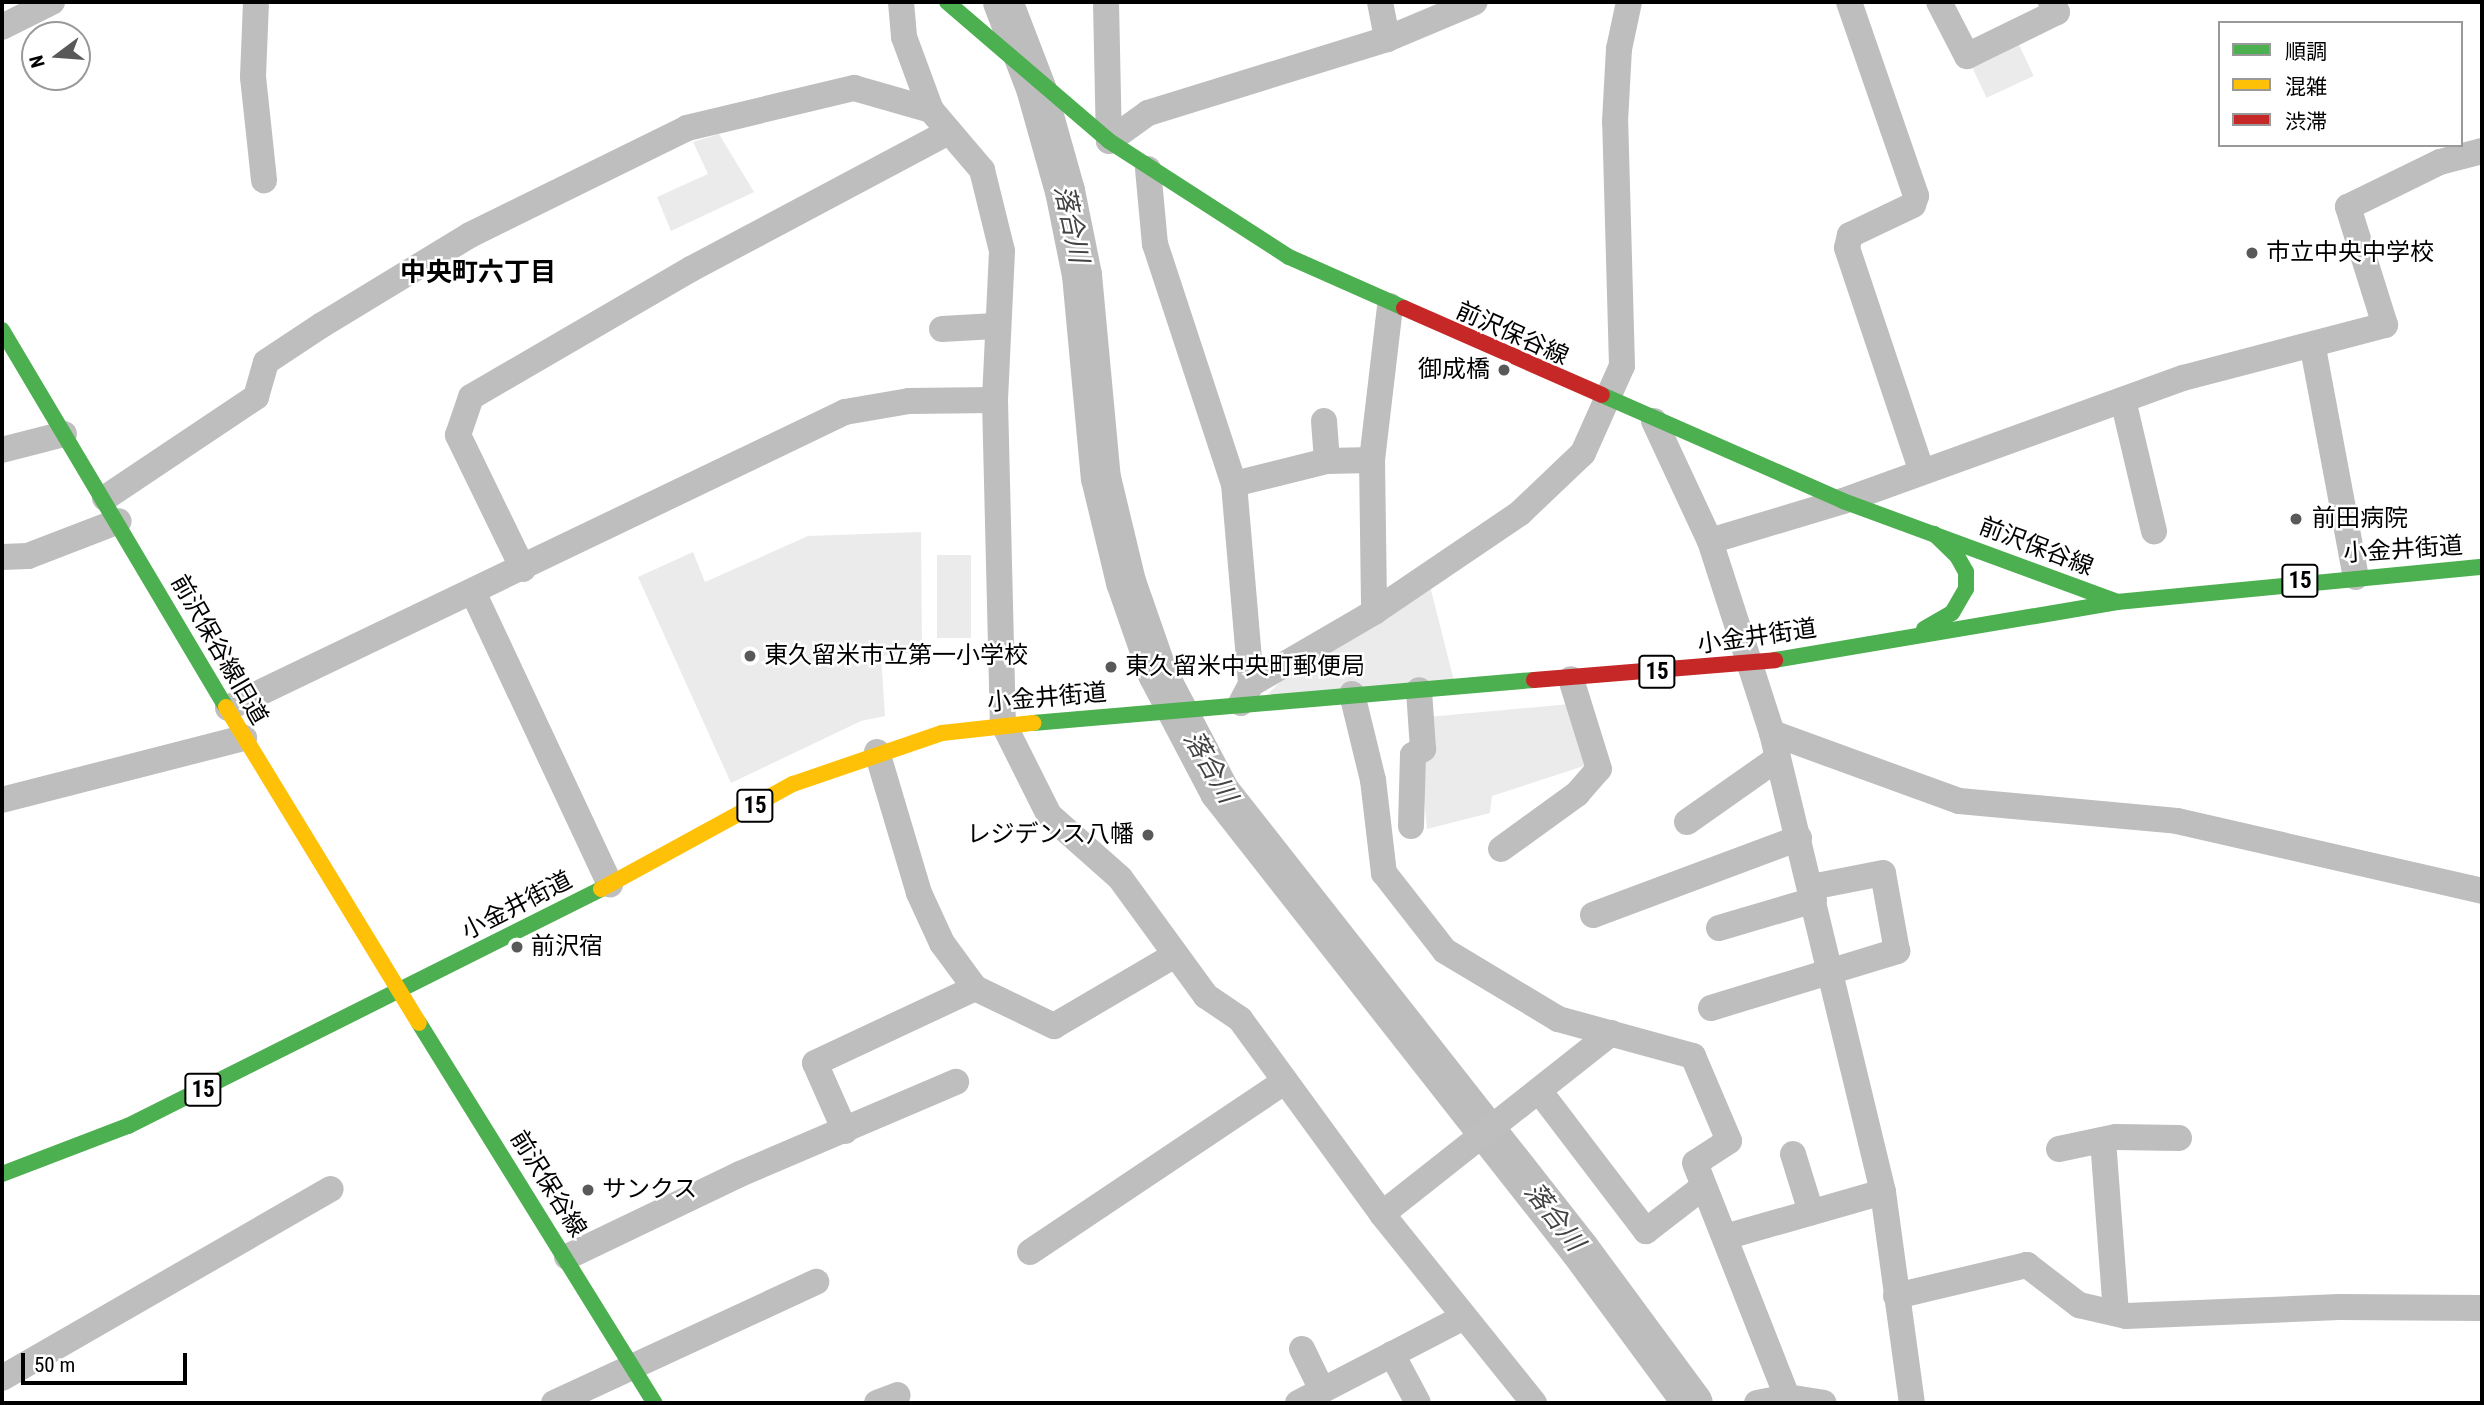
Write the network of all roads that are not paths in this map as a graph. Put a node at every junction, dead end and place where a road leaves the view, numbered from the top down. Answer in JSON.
{"nodes":[{"id":1,"x":52,"y":2,"type":"edge"},
{"id":2,"x":256,"y":2,"type":"edge"},
{"id":3,"x":901,"y":2,"type":"edge"},
{"id":4,"x":947,"y":2,"type":"edge"},
{"id":5,"x":1106,"y":2,"type":"edge"},
{"id":6,"x":1380,"y":2,"type":"edge"},
{"id":7,"x":1475,"y":2,"type":"edge"},
{"id":8,"x":1629,"y":2,"type":"edge"},
{"id":9,"x":1849,"y":2,"type":"edge"},
{"id":10,"x":1939,"y":2,"type":"edge"},
{"id":11,"x":2051,"y":2,"type":"edge"},
{"id":12,"x":2,"y":27,"type":"edge"},
{"id":13,"x":1387,"y":39,"type":"junction"},
{"id":14,"x":931,"y":110,"type":"junction"},
{"id":15,"x":947,"y":133,"type":"junction"},
{"id":16,"x":1109,"y":141,"type":"junction"},
{"id":17,"x":2482,"y":151,"type":"edge"},
{"id":18,"x":1148,"y":169,"type":"junction"},
{"id":19,"x":264,"y":180,"type":"dead end"},
{"id":20,"x":1390,"y":306,"type":"junction"},
{"id":21,"x":995,"y":326,"type":"junction"},
{"id":22,"x":942,"y":329,"type":"dead end"},
{"id":23,"x":2,"y":330,"type":"edge"},
{"id":24,"x":2314,"y":348,"type":"junction"},
{"id":25,"x":995,"y":400,"type":"junction"},
{"id":26,"x":1607,"y":400,"type":"junction"},
{"id":27,"x":2123,"y":400,"type":"junction"},
{"id":28,"x":1324,"y":421,"type":"dead end"},
{"id":29,"x":1654,"y":421,"type":"junction"},
{"id":30,"x":64,"y":434,"type":"junction"},
{"id":31,"x":2,"y":450,"type":"edge"},
{"id":32,"x":1372,"y":460,"type":"junction"},
{"id":33,"x":1327,"y":461,"type":"junction"},
{"id":34,"x":1922,"y":472,"type":"junction"},
{"id":35,"x":1234,"y":484,"type":"junction"},
{"id":36,"x":105,"y":498,"type":"junction"},
{"id":37,"x":1843,"y":502,"type":"junction"},
{"id":38,"x":119,"y":522,"type":"junction"},
{"id":39,"x":2154,"y":531,"type":"dead end"},
{"id":40,"x":1934,"y":534,"type":"junction"},
{"id":41,"x":1710,"y":541,"type":"junction"},
{"id":42,"x":2,"y":557,"type":"edge"},
{"id":43,"x":2482,"y":567,"type":"edge"},
{"id":44,"x":523,"y":569,"type":"junction"},
{"id":45,"x":2356,"y":577,"type":"junction"},
{"id":46,"x":473,"y":592,"type":"junction"},
{"id":47,"x":2117,"y":602,"type":"junction"},
{"id":48,"x":1374,"y":612,"type":"junction"},
{"id":49,"x":1913,"y":635,"type":"junction"},
{"id":50,"x":1753,"y":664,"type":"junction"},
{"id":51,"x":1571,"y":679,"type":"junction"},
{"id":52,"x":1419,"y":690,"type":"junction"},
{"id":53,"x":1246,"y":693,"type":"junction"},
{"id":54,"x":1352,"y":694,"type":"junction"},
{"id":55,"x":228,"y":708,"type":"junction"},
{"id":56,"x":1003,"y":723,"type":"junction"},
{"id":57,"x":244,"y":738,"type":"junction"},
{"id":58,"x":1775,"y":746,"type":"junction"},
{"id":59,"x":877,"y":752,"type":"junction"},
{"id":60,"x":2,"y":800,"type":"edge"},
{"id":61,"x":1687,"y":822,"type":"dead end"},
{"id":62,"x":1411,"y":826,"type":"dead end"},
{"id":63,"x":1798,"y":838,"type":"junction"},
{"id":64,"x":1501,"y":849,"type":"dead end"},
{"id":65,"x":610,"y":885,"type":"junction"},
{"id":66,"x":2482,"y":891,"type":"edge"},
{"id":67,"x":1813,"y":893,"type":"junction"},
{"id":68,"x":1593,"y":915,"type":"dead end"},
{"id":69,"x":1719,"y":928,"type":"dead end"},
{"id":70,"x":1175,"y":956,"type":"junction"},
{"id":71,"x":1832,"y":971,"type":"junction"},
{"id":72,"x":975,"y":988,"type":"junction"},
{"id":73,"x":398,"y":992,"type":"junction"},
{"id":74,"x":1711,"y":1008,"type":"dead end"},
{"id":75,"x":1611,"y":1033,"type":"junction"},
{"id":76,"x":956,"y":1082,"type":"dead end"},
{"id":77,"x":1285,"y":1082,"type":"junction"},
{"id":78,"x":1540,"y":1092,"type":"junction"},
{"id":79,"x":845,"y":1131,"type":"junction"},
{"id":80,"x":2179,"y":1138,"type":"dead end"},
{"id":81,"x":2104,"y":1140,"type":"junction"},
{"id":82,"x":2059,"y":1149,"type":"dead end"},
{"id":83,"x":1793,"y":1154,"type":"dead end"},
{"id":84,"x":2,"y":1174,"type":"edge"},
{"id":85,"x":1703,"y":1187,"type":"junction"},
{"id":86,"x":331,"y":1189,"type":"dead end"},
{"id":87,"x":1883,"y":1192,"type":"junction"},
{"id":88,"x":1811,"y":1212,"type":"junction"},
{"id":89,"x":1382,"y":1214,"type":"junction"},
{"id":90,"x":1725,"y":1237,"type":"junction"},
{"id":91,"x":1030,"y":1252,"type":"dead end"},
{"id":92,"x":567,"y":1257,"type":"junction"},
{"id":93,"x":816,"y":1282,"type":"dead end"},
{"id":94,"x":1896,"y":1296,"type":"junction"},
{"id":95,"x":2482,"y":1308,"type":"edge"},
{"id":96,"x":2116,"y":1313,"type":"junction"},
{"id":97,"x":1464,"y":1317,"type":"junction"},
{"id":98,"x":1303,"y":1349,"type":"dead end"},
{"id":99,"x":1392,"y":1354,"type":"junction"},
{"id":100,"x":634,"y":1366,"type":"junction"},
{"id":101,"x":2,"y":1378,"type":"edge"},
{"id":102,"x":1322,"y":1390,"type":"junction"},
{"id":103,"x":1805,"y":1401,"type":"edge"},
{"id":104,"x":554,"y":1403,"type":"edge"},
{"id":105,"x":655,"y":1403,"type":"edge"},
{"id":106,"x":1298,"y":1403,"type":"edge"},
{"id":107,"x":1418,"y":1403,"type":"edge"},
{"id":108,"x":1534,"y":1403,"type":"edge"},
{"id":109,"x":1757,"y":1403,"type":"edge"},
{"id":110,"x":1912,"y":1403,"type":"edge"}],
"edges":[{"from":1,"to":12,"type":"street"},
{"from":2,"to":19,"type":"street"},
{"from":3,"to":14,"type":"street"},
{"from":4,"to":16,"type":"main road","name":"前沢保谷線"},
{"from":5,"to":16,"type":"street"},
{"from":6,"to":13,"type":"street"},
{"from":7,"to":13,"type":"street"},
{"from":8,"to":26,"type":"street"},
{"from":9,"to":34,"type":"street"},
{"from":10,"to":11,"type":"street"},
{"from":13,"to":16,"type":"street"},
{"from":14,"to":15,"type":"street"},
{"from":14,"to":36,"type":"street"},
{"from":15,"to":21,"type":"street"},
{"from":15,"to":44,"type":"street"},
{"from":16,"to":18,"type":"main road","name":"前沢保谷線"},
{"from":17,"to":24,"type":"street"},
{"from":18,"to":20,"type":"main road","name":"前沢保谷線"},
{"from":18,"to":35,"type":"street"},
{"from":20,"to":26,"type":"main road","name":"前沢保谷線"},
{"from":20,"to":32,"type":"street"},
{"from":21,"to":22,"type":"street"},
{"from":21,"to":25,"type":"street"},
{"from":23,"to":30,"type":"main road","name":"前沢保谷線旧道"},
{"from":24,"to":27,"type":"street"},
{"from":24,"to":45,"type":"street"},
{"from":25,"to":44,"type":"street"},
{"from":25,"to":56,"type":"street"},
{"from":26,"to":29,"type":"main road","name":"前沢保谷線"},
{"from":26,"to":48,"type":"street"},
{"from":27,"to":34,"type":"street"},
{"from":27,"to":39,"type":"street"},
{"from":28,"to":33,"type":"street"},
{"from":29,"to":37,"type":"main road","name":"前沢保谷線"},
{"from":29,"to":41,"type":"street"},
{"from":30,"to":31,"type":"street"},
{"from":30,"to":36,"type":"main road","name":"前沢保谷線旧道"},
{"from":32,"to":33,"type":"street"},
{"from":32,"to":48,"type":"street"},
{"from":33,"to":35,"type":"street"},
{"from":34,"to":37,"type":"street"},
{"from":35,"to":53,"type":"street"},
{"from":36,"to":38,"type":"main road","name":"前沢保谷線旧道"},
{"from":37,"to":40,"type":"main road","name":"前沢保谷線"},
{"from":37,"to":41,"type":"street"},
{"from":38,"to":42,"type":"street"},
{"from":38,"to":55,"type":"main road","name":"前沢保谷線旧道"},
{"from":40,"to":47,"type":"main road","name":"前沢保谷線"},
{"from":40,"to":49,"type":"main road"},
{"from":41,"to":50,"type":"street"},
{"from":43,"to":45,"type":"main road","name":"小金井街道","number":"15"},
{"from":44,"to":46,"type":"street"},
{"from":45,"to":47,"type":"main road","name":"小金井街道","number":"15"},
{"from":46,"to":55,"type":"street"},
{"from":46,"to":65,"type":"street"},
{"from":47,"to":49,"type":"main road","name":"小金井街道","number":"15"},
{"from":48,"to":53,"type":"street"},
{"from":49,"to":50,"type":"main road","name":"小金井街道","number":"15"},
{"from":50,"to":51,"type":"main road","name":"小金井街道","number":"15"},
{"from":50,"to":58,"type":"street"},
{"from":51,"to":52,"type":"main road","name":"小金井街道","number":"15"},
{"from":51,"to":64,"type":"street"},
{"from":52,"to":54,"type":"main road","name":"小金井街道","number":"15"},
{"from":52,"to":62,"type":"street"},
{"from":53,"to":54,"type":"main road","name":"小金井街道","number":"15"},
{"from":53,"to":56,"type":"main road","name":"小金井街道","number":"15"},
{"from":54,"to":75,"type":"street"},
{"from":55,"to":57,"type":"main road","name":"前沢保谷線旧道"},
{"from":56,"to":59,"type":"main road","name":"小金井街道","number":"15"},
{"from":56,"to":70,"type":"street"},
{"from":57,"to":60,"type":"street"},
{"from":57,"to":73,"type":"main road","name":"前沢保谷線旧道"},
{"from":58,"to":61,"type":"street"},
{"from":58,"to":63,"type":"street"},
{"from":58,"to":66,"type":"street"},
{"from":59,"to":65,"type":"main road","name":"小金井街道","number":"15"},
{"from":59,"to":72,"type":"street"},
{"from":63,"to":67,"type":"street"},
{"from":63,"to":68,"type":"street"},
{"from":65,"to":73,"type":"main road","name":"小金井街道","number":"15"},
{"from":67,"to":69,"type":"street"},
{"from":67,"to":71,"type":"street"},
{"from":67,"to":71,"type":"street"},
{"from":70,"to":72,"type":"street"},
{"from":70,"to":77,"type":"street"},
{"from":71,"to":74,"type":"street"},
{"from":71,"to":87,"type":"street"},
{"from":72,"to":79,"type":"street"},
{"from":73,"to":84,"type":"main road","name":"小金井街道","number":"15"},
{"from":73,"to":92,"type":"main road","name":"前沢保谷線"},
{"from":75,"to":78,"type":"street"},
{"from":75,"to":85,"type":"street"},
{"from":76,"to":79,"type":"street"},
{"from":77,"to":89,"type":"street"},
{"from":77,"to":91,"type":"street"},
{"from":78,"to":85,"type":"street"},
{"from":78,"to":89,"type":"street"},
{"from":79,"to":92,"type":"street"},
{"from":80,"to":81,"type":"street"},
{"from":81,"to":82,"type":"street"},
{"from":81,"to":96,"type":"street"},
{"from":83,"to":88,"type":"street"},
{"from":85,"to":90,"type":"street"},
{"from":86,"to":101,"type":"street"},
{"from":87,"to":88,"type":"street"},
{"from":87,"to":94,"type":"street"},
{"from":88,"to":90,"type":"street"},
{"from":89,"to":97,"type":"street"},
{"from":90,"to":103,"type":"street"},
{"from":92,"to":100,"type":"main road","name":"前沢保谷線"},
{"from":93,"to":100,"type":"street"},
{"from":94,"to":96,"type":"street"},
{"from":94,"to":110,"type":"street"},
{"from":95,"to":96,"type":"street"},
{"from":97,"to":99,"type":"street"},
{"from":97,"to":108,"type":"street"},
{"from":98,"to":102,"type":"street"},
{"from":99,"to":102,"type":"street"},
{"from":99,"to":107,"type":"street"},
{"from":100,"to":104,"type":"street"},
{"from":100,"to":105,"type":"main road","name":"前沢保谷線"},
{"from":102,"to":106,"type":"street"},
{"from":103,"to":109,"type":"street"}]}
